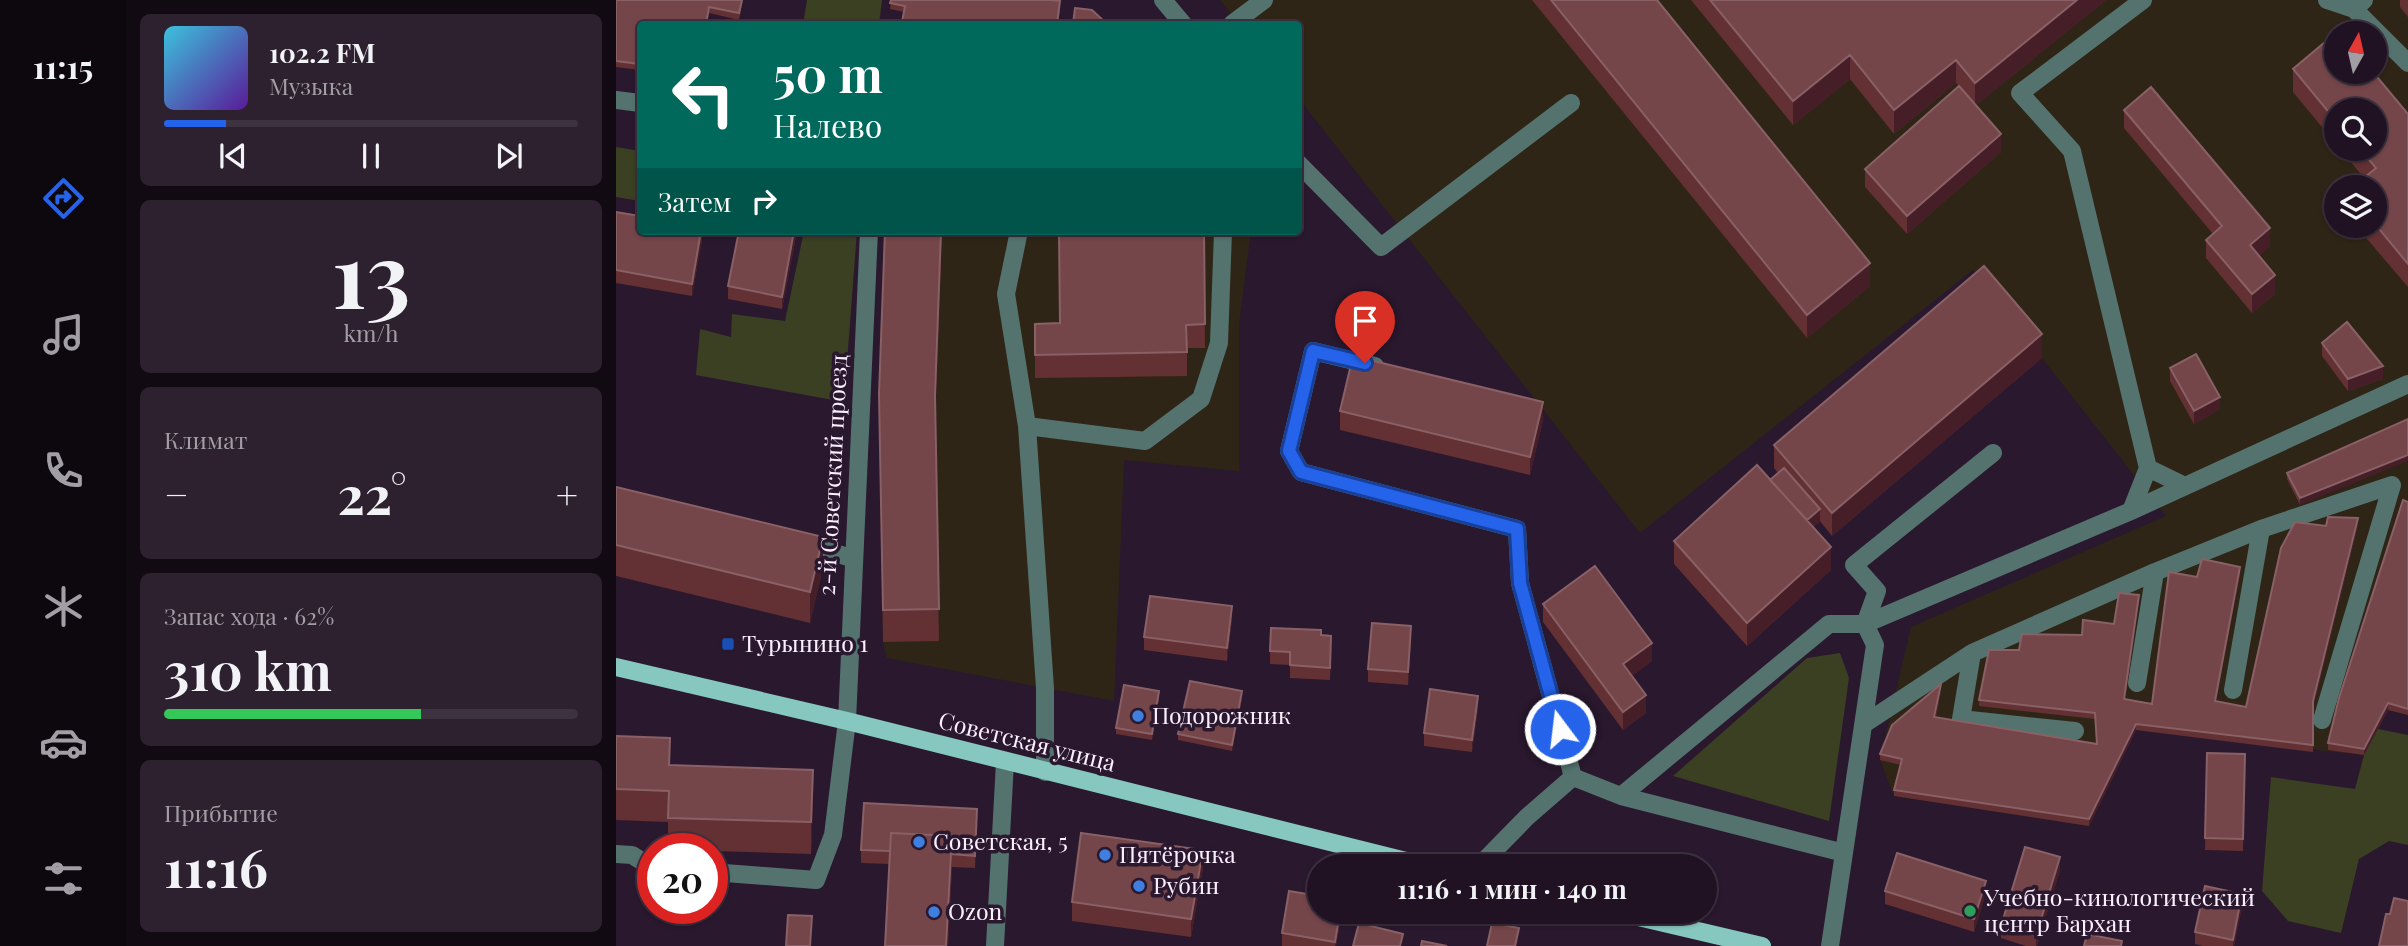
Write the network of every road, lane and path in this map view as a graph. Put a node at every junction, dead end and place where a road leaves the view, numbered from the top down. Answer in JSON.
{"nodes":[{"id":1,"x":1163,"y":0,"type":"edge"},
{"id":2,"x":1264,"y":0,"type":"edge"},
{"id":3,"x":2143,"y":0,"type":"edge"},
{"id":4,"x":2327,"y":0,"type":"edge"},
{"id":5,"x":2359,"y":4,"type":"edge"},
{"id":6,"x":1180,"y":21,"type":"edge"},
{"id":7,"x":1236,"y":21,"type":"edge"},
{"id":8,"x":2408,"y":63,"type":"edge"},
{"id":9,"x":616,"y":100,"type":"edge"},
{"id":10,"x":637,"y":103,"type":"edge"},
{"id":11,"x":1571,"y":103,"type":"dead end"},
{"id":12,"x":1302,"y":167,"type":"edge"},
{"id":13,"x":869,"y":235,"type":"edge"},
{"id":14,"x":1018,"y":235,"type":"edge"},
{"id":15,"x":1223,"y":235,"type":"edge"},
{"id":16,"x":1391,"y":370,"type":"edge"},
{"id":17,"x":2408,"y":384,"type":"edge"},
{"id":18,"x":1027,"y":426,"type":"junction"},
{"id":19,"x":1993,"y":453,"type":"dead end"},
{"id":20,"x":2148,"y":467,"type":"junction"},
{"id":21,"x":2400,"y":482,"type":"edge"},
{"id":22,"x":2185,"y":486,"type":"junction"},
{"id":23,"x":2131,"y":511,"type":"junction"},
{"id":24,"x":2261,"y":528,"type":"junction"},
{"id":25,"x":787,"y":540,"type":"edge"},
{"id":26,"x":852,"y":558,"type":"junction"},
{"id":27,"x":2155,"y":572,"type":"junction"},
{"id":28,"x":1865,"y":624,"type":"junction"},
{"id":29,"x":1972,"y":653,"type":"junction"},
{"id":30,"x":616,"y":667,"type":"edge"},
{"id":31,"x":2137,"y":683,"type":"dead end"},
{"id":32,"x":2233,"y":690,"type":"dead end"},
{"id":33,"x":2322,"y":720,"type":"dead end"},
{"id":34,"x":847,"y":722,"type":"junction"},
{"id":35,"x":1864,"y":724,"type":"junction"},
{"id":36,"x":2075,"y":731,"type":"dead end"},
{"id":37,"x":1006,"y":762,"type":"junction"},
{"id":38,"x":1045,"y":772,"type":"junction"},
{"id":39,"x":1573,"y":777,"type":"junction"},
{"id":40,"x":1621,"y":796,"type":"junction"},
{"id":41,"x":1844,"y":853,"type":"junction"},
{"id":42,"x":616,"y":854,"type":"edge"},
{"id":43,"x":1377,"y":854,"type":"edge"},
{"id":44,"x":1491,"y":854,"type":"edge"},
{"id":45,"x":637,"y":858,"type":"edge"},
{"id":46,"x":728,"y":873,"type":"edge"},
{"id":47,"x":1668,"y":924,"type":"edge"},
{"id":48,"x":995,"y":946,"type":"edge"},
{"id":49,"x":1762,"y":946,"type":"edge"},
{"id":50,"x":1830,"y":946,"type":"edge"}],
"edges":[{"from":1,"to":6,"type":"street"},
{"from":2,"to":7,"type":"street"},
{"from":3,"to":20,"type":"street"},
{"from":4,"to":5,"type":"street"},
{"from":5,"to":8,"type":"street"},
{"from":9,"to":10,"type":"street"},
{"from":11,"to":12,"type":"street"},
{"from":13,"to":26,"type":"street","name":"2-й Советский проезд"},
{"from":14,"to":18,"type":"street"},
{"from":15,"to":18,"type":"street"},
{"from":16,"to":39,"type":"street"},
{"from":17,"to":22,"type":"street"},
{"from":18,"to":38,"type":"street"},
{"from":19,"to":28,"type":"street"},
{"from":20,"to":22,"type":"street"},
{"from":20,"to":23,"type":"street"},
{"from":21,"to":24,"type":"street"},
{"from":21,"to":33,"type":"street"},
{"from":22,"to":23,"type":"street"},
{"from":23,"to":28,"type":"street"},
{"from":24,"to":27,"type":"street"},
{"from":24,"to":32,"type":"street"},
{"from":25,"to":26,"type":"street"},
{"from":26,"to":34,"type":"street","name":"2-й Советский проезд"},
{"from":27,"to":29,"type":"street"},
{"from":27,"to":31,"type":"street"},
{"from":28,"to":35,"type":"street"},
{"from":28,"to":40,"type":"street"},
{"from":29,"to":35,"type":"street"},
{"from":29,"to":36,"type":"street"},
{"from":30,"to":34,"type":"main road","name":"Советская улица"},
{"from":34,"to":37,"type":"main road","name":"Советская улица"},
{"from":34,"to":46,"type":"street","name":"2-й Советский проезд"},
{"from":35,"to":41,"type":"street"},
{"from":37,"to":38,"type":"main road","name":"Советская улица"},
{"from":37,"to":48,"type":"street"},
{"from":38,"to":43,"type":"main road","name":"Советская улица"},
{"from":39,"to":40,"type":"street"},
{"from":39,"to":44,"type":"street"},
{"from":40,"to":41,"type":"street"},
{"from":41,"to":50,"type":"street"},
{"from":42,"to":45,"type":"street"},
{"from":47,"to":49,"type":"main road"}]}
